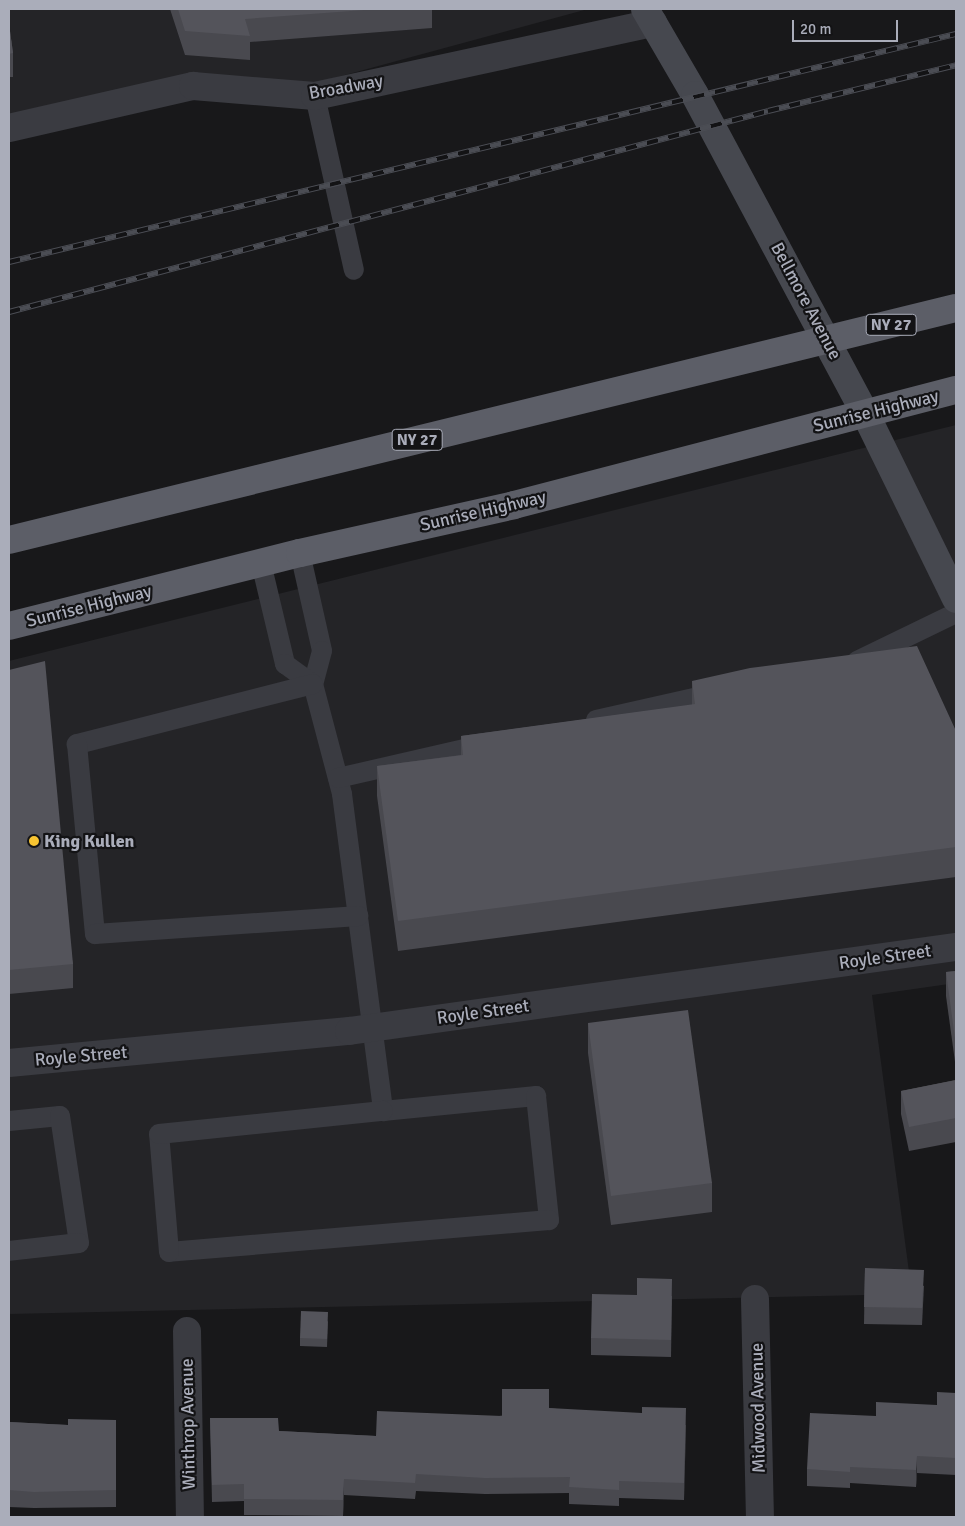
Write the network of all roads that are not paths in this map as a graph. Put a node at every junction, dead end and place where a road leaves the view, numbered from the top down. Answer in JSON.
{"nodes":[{"id":1,"x":649,"y":16,"type":"edge"},
{"id":2,"x":315,"y":96,"type":"junction"},
{"id":3,"x":9,"y":128,"type":"edge"},
{"id":4,"x":354,"y":270,"type":"dead end"},
{"id":5,"x":956,"y":308,"type":"edge"},
{"id":6,"x":826,"y":341,"type":"junction"},
{"id":7,"x":956,"y":390,"type":"edge"},
{"id":8,"x":865,"y":413,"type":"junction"},
{"id":9,"x":9,"y":540,"type":"edge"},
{"id":10,"x":300,"y":553,"type":"junction"},
{"id":11,"x":261,"y":563,"type":"junction"},
{"id":12,"x":956,"y":599,"type":"edge"},
{"id":13,"x":956,"y":613,"type":"edge"},
{"id":14,"x":9,"y":626,"type":"edge"},
{"id":15,"x":842,"y":665,"type":"edge"},
{"id":16,"x":313,"y":684,"type":"junction"},
{"id":17,"x":735,"y":689,"type":"edge"},
{"id":18,"x":580,"y":724,"type":"edge"},
{"id":19,"x":502,"y":741,"type":"edge"},
{"id":20,"x":338,"y":778,"type":"junction"},
{"id":21,"x":358,"y":916,"type":"junction"},
{"id":22,"x":956,"y":947,"type":"edge"},
{"id":23,"x":373,"y":1027,"type":"junction"},
{"id":24,"x":9,"y":1062,"type":"edge"},
{"id":25,"x":383,"y":1111,"type":"junction"},
{"id":26,"x":9,"y":1121,"type":"edge"},
{"id":27,"x":9,"y":1251,"type":"edge"},
{"id":28,"x":755,"y":1299,"type":"dead end"},
{"id":29,"x":187,"y":1331,"type":"dead end"},
{"id":30,"x":190,"y":1517,"type":"edge"},
{"id":31,"x":760,"y":1517,"type":"edge"}],
"edges":[{"from":1,"to":2,"type":"street","name":"Broadway"},
{"from":1,"to":6,"type":"main road","name":"Bellmore Avenue"},
{"from":2,"to":3,"type":"street","name":"Broadway"},
{"from":2,"to":4,"type":"lane"},
{"from":5,"to":6,"type":"highway","number":"NY 27"},
{"from":6,"to":8,"type":"main road","name":"Bellmore Avenue"},
{"from":6,"to":9,"type":"highway","number":"NY 27"},
{"from":7,"to":8,"type":"highway","name":"Sunrise Highway"},
{"from":8,"to":10,"type":"highway","name":"Sunrise Highway"},
{"from":8,"to":12,"type":"main road","name":"Bellmore Avenue"},
{"from":10,"to":11,"type":"highway","name":"Sunrise Highway"},
{"from":10,"to":16,"type":"lane"},
{"from":11,"to":14,"type":"highway","name":"Sunrise Highway"},
{"from":11,"to":16,"type":"lane"},
{"from":13,"to":15,"type":"lane"},
{"from":16,"to":20,"type":"lane"},
{"from":16,"to":21,"type":"lane"},
{"from":17,"to":18,"type":"lane"},
{"from":19,"to":20,"type":"lane"},
{"from":20,"to":21,"type":"lane"},
{"from":21,"to":23,"type":"lane"},
{"from":22,"to":23,"type":"street","name":"Royle Street"},
{"from":23,"to":24,"type":"street","name":"Royle Street"},
{"from":23,"to":25,"type":"lane"},
{"from":25,"to":25,"type":"lane"},
{"from":26,"to":27,"type":"lane"},
{"from":28,"to":31,"type":"street","name":"Midwood Avenue"},
{"from":29,"to":30,"type":"street","name":"Winthrop Avenue"}]}
